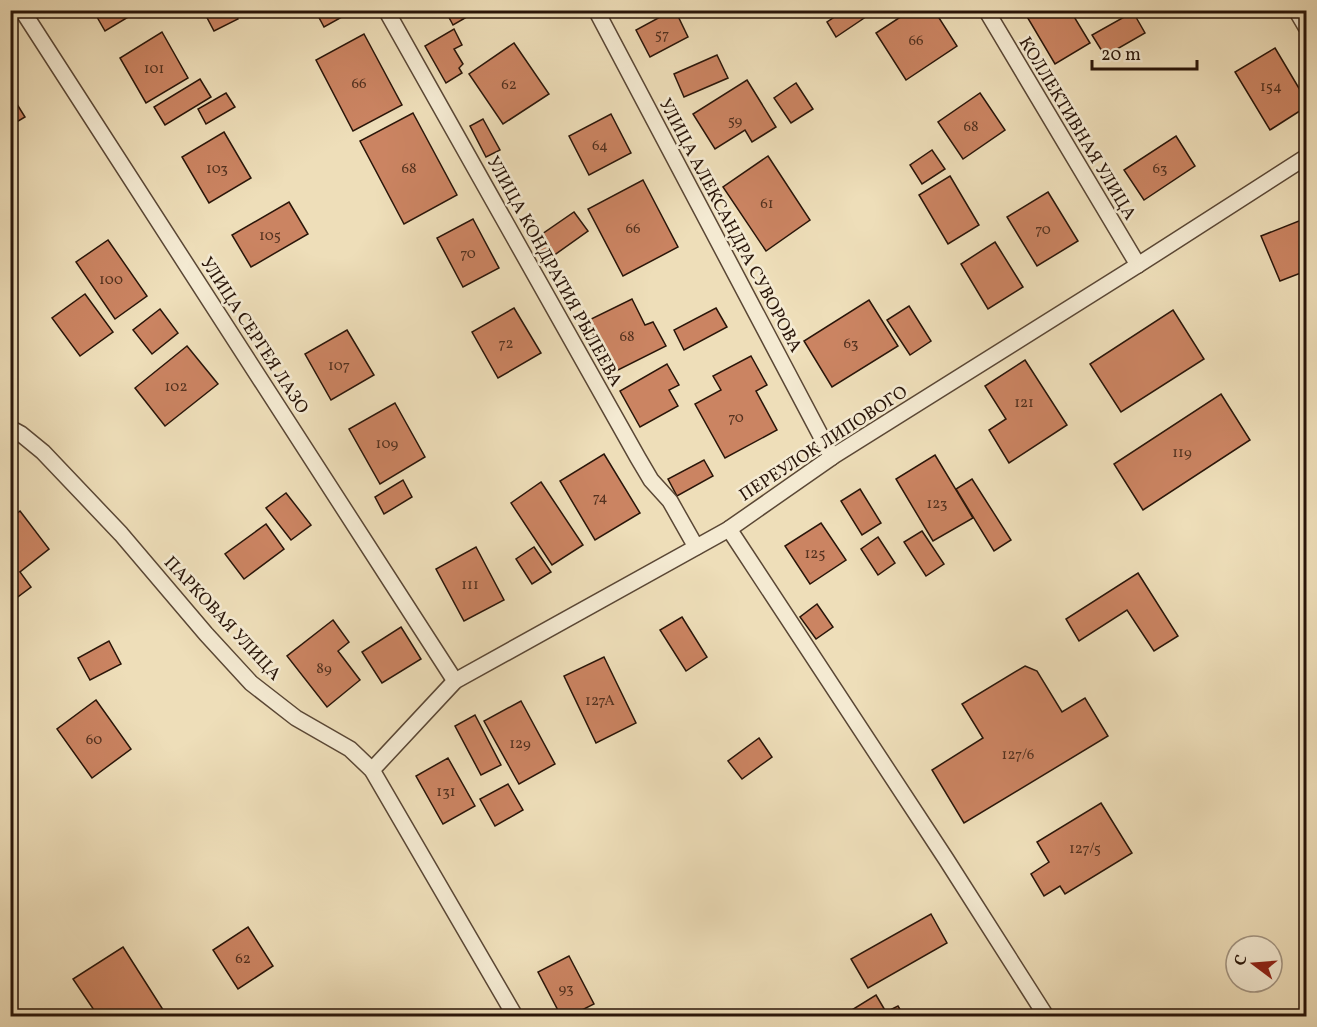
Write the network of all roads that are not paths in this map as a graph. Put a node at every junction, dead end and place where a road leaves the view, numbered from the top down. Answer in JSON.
{"nodes":[{"id":1,"x":22,"y":10,"type":"edge"},
{"id":2,"x":386,"y":10,"type":"edge"},
{"id":3,"x":596,"y":10,"type":"edge"},
{"id":4,"x":986,"y":10,"type":"edge"},
{"id":5,"x":1296,"y":10,"type":"edge"},
{"id":6,"x":1306,"y":27,"type":"edge"},
{"id":7,"x":1306,"y":157,"type":"edge"},
{"id":8,"x":1138,"y":265,"type":"junction"},
{"id":9,"x":10,"y":428,"type":"edge"},
{"id":10,"x":832,"y":457,"type":"junction"},
{"id":11,"x":729,"y":529,"type":"junction"},
{"id":12,"x":696,"y":547,"type":"junction"},
{"id":13,"x":455,"y":681,"type":"junction"},
{"id":14,"x":372,"y":770,"type":"junction"},
{"id":15,"x":514,"y":1017,"type":"edge"},
{"id":16,"x":1046,"y":1017,"type":"edge"}],
"edges":[{"from":1,"to":13,"type":"lane","name":"УЛИЦА СЕРГЕЯ ЛАЗО"},
{"from":2,"to":12,"type":"lane","name":"УЛИЦА КОНДРАТИЯ РЫЛЕЕВА"},
{"from":3,"to":10,"type":"lane","name":"УЛИЦА АЛЕКСАНДРА СУВОРОВА"},
{"from":4,"to":8,"type":"lane","name":"КОЛЛЕКТИВНАЯ УЛИЦА"},
{"from":5,"to":6,"type":"lane"},
{"from":7,"to":8,"type":"lane","name":"ПЕРЕУЛОК ЛИПОВОГО"},
{"from":8,"to":10,"type":"lane","name":"ПЕРЕУЛОК ЛИПОВОГО"},
{"from":9,"to":14,"type":"lane","name":"ПАРКОВАЯ УЛИЦА"},
{"from":10,"to":11,"type":"lane","name":"ПЕРЕУЛОК ЛИПОВОГО"},
{"from":11,"to":12,"type":"lane","name":"ПЕРЕУЛОК ЛИПОВОГО"},
{"from":11,"to":16,"type":"lane"},
{"from":12,"to":13,"type":"lane","name":"ПЕРЕУЛОК ЛИПОВОГО"},
{"from":13,"to":14,"type":"lane","name":"ПЕРЕУЛОК ЛИПОВОГО"},
{"from":14,"to":15,"type":"lane","name":"ПАРКОВАЯ УЛИЦА"}]}
